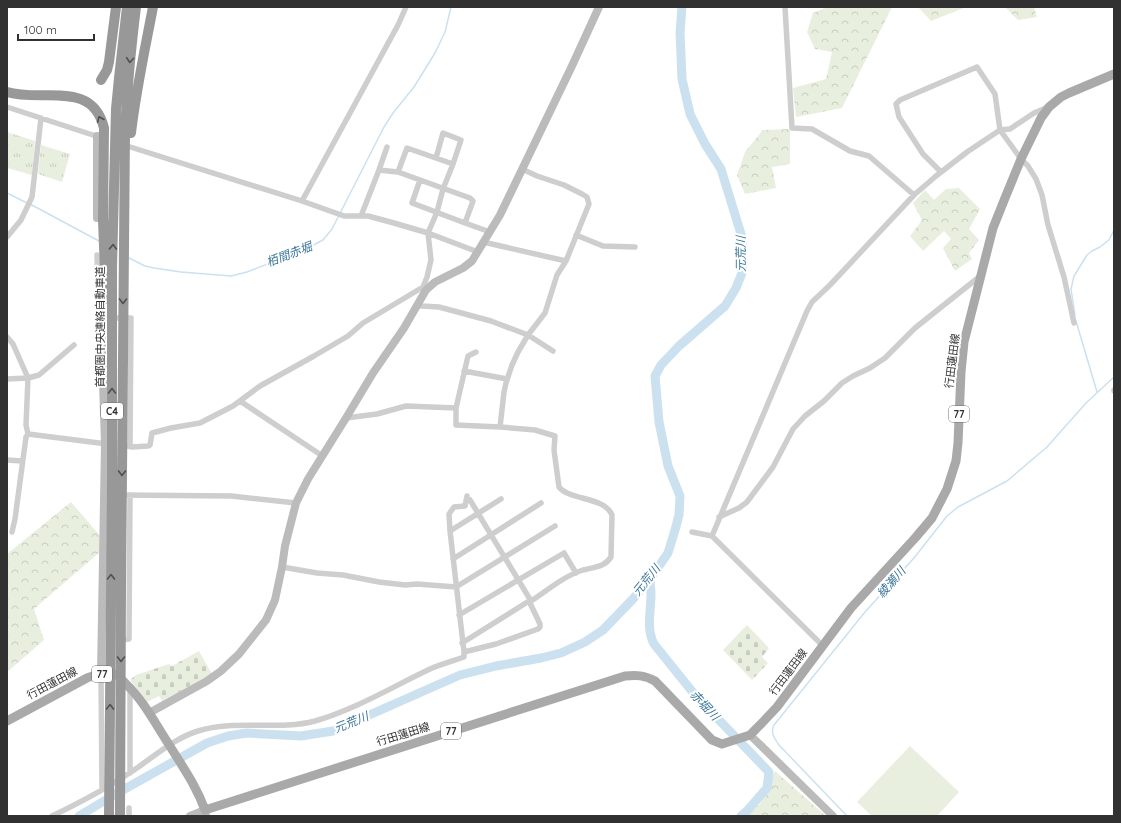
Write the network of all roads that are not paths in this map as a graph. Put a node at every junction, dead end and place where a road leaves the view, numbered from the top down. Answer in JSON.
{"nodes":[{"id":1,"x":116,"y":7,"type":"edge"},
{"id":2,"x":127,"y":7,"type":"edge"},
{"id":3,"x":136,"y":7,"type":"edge"},
{"id":4,"x":153,"y":7,"type":"edge"},
{"id":5,"x":406,"y":7,"type":"edge"},
{"id":6,"x":599,"y":7,"type":"edge"},
{"id":7,"x":785,"y":7,"type":"edge"},
{"id":8,"x":1114,"y":74,"type":"edge"},
{"id":9,"x":101,"y":80,"type":"dead end"},
{"id":10,"x":7,"y":92,"type":"edge"},
{"id":11,"x":7,"y":107,"type":"edge"},
{"id":12,"x":1048,"y":107,"type":"junction"},
{"id":13,"x":41,"y":118,"type":"junction"},
{"id":14,"x":1000,"y":130,"type":"junction"},
{"id":15,"x":98,"y":137,"type":"joint"},
{"id":16,"x":107,"y":139,"type":"dead end"},
{"id":17,"x":387,"y":147,"type":"dead end"},
{"id":18,"x":436,"y":158,"type":"junction"},
{"id":19,"x":1021,"y":159,"type":"junction"},
{"id":20,"x":453,"y":164,"type":"junction"},
{"id":21,"x":522,"y":169,"type":"junction"},
{"id":22,"x":379,"y":170,"type":"junction"},
{"id":23,"x":398,"y":172,"type":"junction"},
{"id":24,"x":941,"y":172,"type":"junction"},
{"id":25,"x":420,"y":180,"type":"junction"},
{"id":26,"x":443,"y":188,"type":"junction"},
{"id":27,"x":914,"y":195,"type":"junction"},
{"id":28,"x":302,"y":201,"type":"junction"},
{"id":29,"x":437,"y":212,"type":"junction"},
{"id":30,"x":361,"y":216,"type":"junction"},
{"id":31,"x":97,"y":218,"type":"dead end"},
{"id":32,"x":466,"y":223,"type":"junction"},
{"id":33,"x":490,"y":232,"type":"junction"},
{"id":34,"x":428,"y":233,"type":"junction"},
{"id":35,"x":576,"y":235,"type":"junction"},
{"id":36,"x":7,"y":237,"type":"edge"},
{"id":37,"x":124,"y":242,"type":"junction"},
{"id":38,"x":483,"y":242,"type":"junction"},
{"id":39,"x":635,"y":247,"type":"dead end"},
{"id":40,"x":478,"y":252,"type":"junction"},
{"id":41,"x":97,"y":255,"type":"dead end"},
{"id":42,"x":566,"y":262,"type":"junction"},
{"id":43,"x":981,"y":276,"type":"junction"},
{"id":44,"x":424,"y":289,"type":"junction"},
{"id":45,"x":417,"y":305,"type":"junction"},
{"id":46,"x":103,"y":318,"type":"junction"},
{"id":47,"x":1074,"y":323,"type":"dead end"},
{"id":48,"x":528,"y":335,"type":"junction"},
{"id":49,"x":7,"y":337,"type":"edge"},
{"id":50,"x":74,"y":345,"type":"dead end"},
{"id":51,"x":552,"y":350,"type":"dead end"},
{"id":52,"x":476,"y":352,"type":"dead end"},
{"id":53,"x":112,"y":367,"type":"junction"},
{"id":54,"x":464,"y":371,"type":"junction"},
{"id":55,"x":28,"y":378,"type":"junction"},
{"id":56,"x":7,"y":379,"type":"edge"},
{"id":57,"x":507,"y":379,"type":"junction"},
{"id":58,"x":240,"y":401,"type":"junction"},
{"id":59,"x":456,"y":408,"type":"junction"},
{"id":60,"x":346,"y":418,"type":"junction"},
{"id":61,"x":500,"y":427,"type":"junction"},
{"id":62,"x":28,"y":434,"type":"junction"},
{"id":63,"x":105,"y":444,"type":"junction"},
{"id":64,"x":130,"y":446,"type":"junction"},
{"id":65,"x":322,"y":455,"type":"junction"},
{"id":66,"x":7,"y":460,"type":"edge"},
{"id":67,"x":22,"y":461,"type":"junction"},
{"id":68,"x":104,"y":495,"type":"junction"},
{"id":69,"x":130,"y":495,"type":"junction"},
{"id":70,"x":501,"y":499,"type":"dead end"},
{"id":71,"x":541,"y":503,"type":"dead end"},
{"id":72,"x":296,"y":504,"type":"junction"},
{"id":73,"x":478,"y":513,"type":"junction"},
{"id":74,"x":719,"y":517,"type":"junction"},
{"id":75,"x":555,"y":526,"type":"dead end"},
{"id":76,"x":450,"y":531,"type":"junction"},
{"id":77,"x":12,"y":532,"type":"dead end"},
{"id":78,"x":692,"y":532,"type":"dead end"},
{"id":79,"x":491,"y":535,"type":"junction"},
{"id":80,"x":712,"y":536,"type":"junction"},
{"id":81,"x":505,"y":557,"type":"junction"},
{"id":82,"x":453,"y":559,"type":"junction"},
{"id":83,"x":282,"y":567,"type":"junction"},
{"id":84,"x":576,"y":574,"type":"junction"},
{"id":85,"x":519,"y":580,"type":"junction"},
{"id":86,"x":456,"y":587,"type":"junction"},
{"id":87,"x":530,"y":601,"type":"junction"},
{"id":88,"x":459,"y":615,"type":"junction"},
{"id":89,"x":102,"y":641,"type":"junction"},
{"id":90,"x":462,"y":643,"type":"junction"},
{"id":91,"x":823,"y":646,"type":"junction"},
{"id":92,"x":464,"y":652,"type":"junction"},
{"id":93,"x":102,"y":674,"type":"junction"},
{"id":94,"x":130,"y":688,"type":"junction"},
{"id":95,"x":149,"y":712,"type":"junction"},
{"id":96,"x":7,"y":721,"type":"edge"},
{"id":97,"x":748,"y":735,"type":"junction"},
{"id":98,"x":170,"y":746,"type":"junction"},
{"id":99,"x":130,"y":773,"type":"junction"},
{"id":100,"x":102,"y":789,"type":"junction"},
{"id":101,"x":129,"y":808,"type":"dead end"},
{"id":102,"x":206,"y":813,"type":"edge"},
{"id":103,"x":52,"y":816,"type":"edge"},
{"id":104,"x":109,"y":816,"type":"edge"},
{"id":105,"x":120,"y":816,"type":"edge"},
{"id":106,"x":129,"y":816,"type":"edge"},
{"id":107,"x":190,"y":816,"type":"edge"},
{"id":108,"x":833,"y":816,"type":"edge"}],
"edges":[{"from":1,"to":9,"type":"highway"},
{"from":53,"to":2,"type":"highway","name":"首都圏中央連絡自動車道","number":"C4","one_way":true},
{"from":3,"to":37,"type":"highway","name":"首都圏中央連絡自動車道","number":"C4","one_way":true},
{"from":4,"to":37,"type":"highway"},
{"from":5,"to":28,"type":"street"},
{"from":6,"to":21,"type":"street"},
{"from":7,"to":27,"type":"street"},
{"from":8,"to":12,"type":"main road","name":"行田蓮田線","number":"77"},
{"from":53,"to":10,"type":"highway","one_way":true},
{"from":11,"to":13,"type":"street"},
{"from":12,"to":14,"type":"street"},
{"from":12,"to":19,"type":"main road","name":"行田蓮田線","number":"77"},
{"from":13,"to":15,"type":"street"},
{"from":13,"to":36,"type":"street"},
{"from":14,"to":19,"type":"street"},
{"from":14,"to":24,"type":"street"},
{"from":14,"to":24,"type":"street"},
{"from":15,"to":31,"type":"street"},
{"from":16,"to":28,"type":"street"},
{"from":17,"to":22,"type":"street"},
{"from":18,"to":20,"type":"street"},
{"from":18,"to":20,"type":"street"},
{"from":18,"to":23,"type":"street"},
{"from":19,"to":43,"type":"main road","name":"行田蓮田線","number":"77"},
{"from":19,"to":47,"type":"street"},
{"from":20,"to":26,"type":"street"},
{"from":21,"to":33,"type":"street"},
{"from":21,"to":35,"type":"street"},
{"from":22,"to":23,"type":"street"},
{"from":22,"to":30,"type":"street"},
{"from":23,"to":25,"type":"street"},
{"from":24,"to":27,"type":"street"},
{"from":25,"to":26,"type":"street"},
{"from":25,"to":29,"type":"street"},
{"from":26,"to":29,"type":"street"},
{"from":26,"to":32,"type":"street"},
{"from":27,"to":74,"type":"street"},
{"from":28,"to":30,"type":"street"},
{"from":29,"to":32,"type":"street"},
{"from":29,"to":34,"type":"street"},
{"from":30,"to":34,"type":"street"},
{"from":32,"to":33,"type":"street"},
{"from":33,"to":38,"type":"street"},
{"from":34,"to":40,"type":"street"},
{"from":34,"to":44,"type":"street"},
{"from":35,"to":39,"type":"street"},
{"from":35,"to":42,"type":"street"},
{"from":37,"to":105,"type":"highway","name":"首都圏中央連絡自動車道","number":"C4","one_way":true},
{"from":38,"to":40,"type":"street"},
{"from":38,"to":42,"type":"street"},
{"from":40,"to":44,"type":"street"},
{"from":41,"to":46,"type":"street"},
{"from":42,"to":48,"type":"street"},
{"from":43,"to":74,"type":"street"},
{"from":43,"to":91,"type":"main road","name":"行田蓮田線","number":"77"},
{"from":44,"to":45,"type":"street"},
{"from":44,"to":58,"type":"street"},
{"from":45,"to":48,"type":"street"},
{"from":45,"to":60,"type":"street"},
{"from":46,"to":63,"type":"street"},
{"from":46,"to":64,"type":"street"},
{"from":48,"to":51,"type":"street"},
{"from":48,"to":57,"type":"street"},
{"from":49,"to":55,"type":"street"},
{"from":50,"to":55,"type":"street"},
{"from":52,"to":54,"type":"street"},
{"from":104,"to":53,"type":"highway","name":"首都圏中央連絡自動車道","number":"C4","one_way":true},
{"from":54,"to":57,"type":"street"},
{"from":54,"to":59,"type":"street"},
{"from":55,"to":56,"type":"street"},
{"from":55,"to":62,"type":"street"},
{"from":57,"to":61,"type":"street"},
{"from":58,"to":64,"type":"street"},
{"from":58,"to":65,"type":"street"},
{"from":59,"to":60,"type":"street"},
{"from":59,"to":61,"type":"street"},
{"from":60,"to":65,"type":"street"},
{"from":61,"to":84,"type":"street"},
{"from":62,"to":63,"type":"street"},
{"from":62,"to":67,"type":"street"},
{"from":63,"to":64,"type":"street"},
{"from":63,"to":68,"type":"street"},
{"from":65,"to":72,"type":"street"},
{"from":66,"to":67,"type":"street"},
{"from":67,"to":77,"type":"street"},
{"from":68,"to":69,"type":"street"},
{"from":68,"to":89,"type":"street"},
{"from":69,"to":72,"type":"street"},
{"from":69,"to":89,"type":"street"},
{"from":70,"to":73,"type":"street"},
{"from":71,"to":79,"type":"street"},
{"from":72,"to":83,"type":"street"},
{"from":73,"to":76,"type":"street"},
{"from":73,"to":76,"type":"street"},
{"from":73,"to":79,"type":"street"},
{"from":74,"to":80,"type":"street"},
{"from":75,"to":81,"type":"street"},
{"from":76,"to":82,"type":"street"},
{"from":78,"to":80,"type":"street"},
{"from":79,"to":81,"type":"street"},
{"from":79,"to":82,"type":"street"},
{"from":80,"to":91,"type":"street"},
{"from":81,"to":85,"type":"street"},
{"from":81,"to":86,"type":"street"},
{"from":82,"to":86,"type":"street"},
{"from":83,"to":86,"type":"street"},
{"from":83,"to":95,"type":"street"},
{"from":84,"to":85,"type":"street"},
{"from":84,"to":87,"type":"street"},
{"from":85,"to":87,"type":"street"},
{"from":85,"to":88,"type":"street"},
{"from":86,"to":88,"type":"street"},
{"from":87,"to":90,"type":"street"},
{"from":87,"to":92,"type":"street"},
{"from":88,"to":90,"type":"street"},
{"from":89,"to":93,"type":"street"},
{"from":90,"to":92,"type":"street"},
{"from":91,"to":97,"type":"main road","name":"行田蓮田線","number":"77"},
{"from":92,"to":98,"type":"street"},
{"from":93,"to":94,"type":"main road","number":"77"},
{"from":93,"to":96,"type":"main road","name":"行田蓮田線","number":"77"},
{"from":93,"to":100,"type":"street"},
{"from":94,"to":95,"type":"main road","number":"77"},
{"from":94,"to":99,"type":"street"},
{"from":95,"to":98,"type":"main road","number":"77"},
{"from":97,"to":102,"type":"main road","name":"行田蓮田線","number":"77"},
{"from":97,"to":108,"type":"street"},
{"from":98,"to":99,"type":"street"},
{"from":98,"to":102,"type":"main road","number":"77"},
{"from":99,"to":100,"type":"street"},
{"from":100,"to":103,"type":"street"},
{"from":101,"to":106,"type":"street"},
{"from":102,"to":107,"type":"street"}]}
